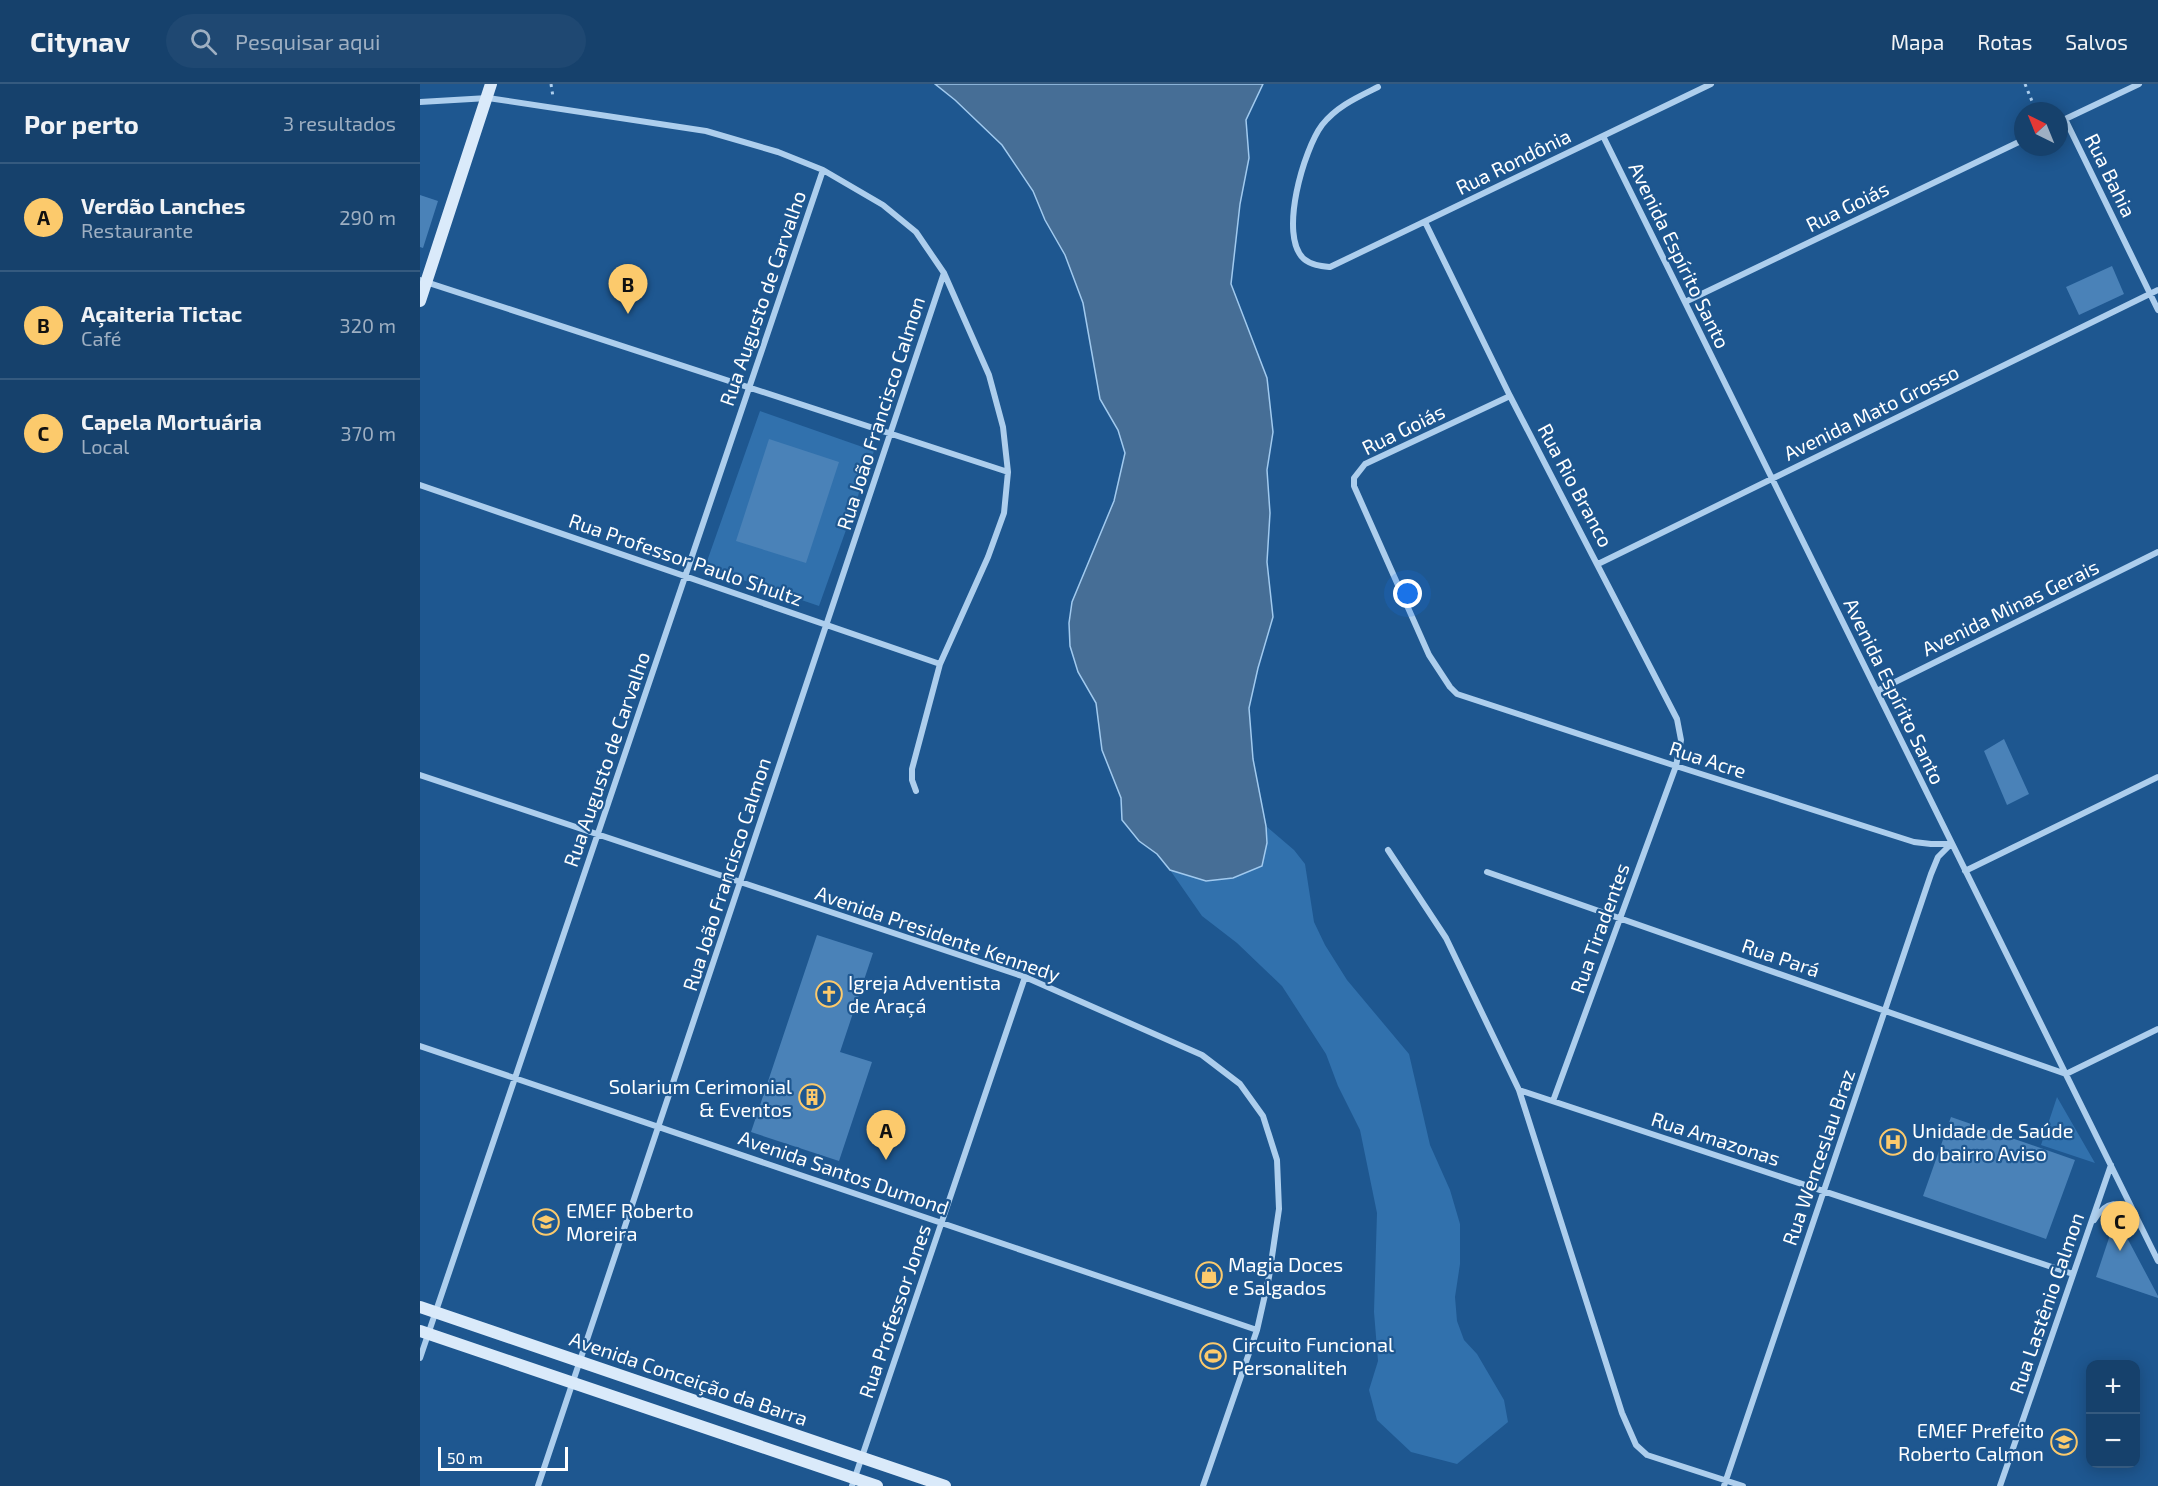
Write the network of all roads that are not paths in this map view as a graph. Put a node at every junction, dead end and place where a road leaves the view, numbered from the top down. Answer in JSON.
{"nodes":[{"id":1,"x":491,"y":84,"type":"edge"},
{"id":2,"x":1711,"y":84,"type":"edge"},
{"id":3,"x":2139,"y":84,"type":"edge"},
{"id":4,"x":1378,"y":87,"type":"dead end"},
{"id":5,"x":488,"y":98,"type":"junction"},
{"id":6,"x":420,"y":102,"type":"edge"},
{"id":7,"x":2068,"y":118,"type":"edge"},
{"id":8,"x":2068,"y":133,"type":"edge"},
{"id":9,"x":1603,"y":136,"type":"junction"},
{"id":10,"x":2014,"y":144,"type":"edge"},
{"id":11,"x":822,"y":170,"type":"junction"},
{"id":12,"x":1425,"y":222,"type":"junction"},
{"id":13,"x":944,"y":273,"type":"junction"},
{"id":14,"x":423,"y":281,"type":"edge"},
{"id":15,"x":2158,"y":290,"type":"edge"},
{"id":16,"x":2150,"y":294,"type":"junction"},
{"id":17,"x":420,"y":302,"type":"edge"},
{"id":18,"x":1685,"y":302,"type":"junction"},
{"id":19,"x":2158,"y":310,"type":"edge"},
{"id":20,"x":749,"y":388,"type":"junction"},
{"id":21,"x":1510,"y":396,"type":"junction"},
{"id":22,"x":890,"y":434,"type":"junction"},
{"id":23,"x":1008,"y":472,"type":"junction"},
{"id":24,"x":1772,"y":479,"type":"junction"},
{"id":25,"x":420,"y":485,"type":"edge"},
{"id":26,"x":2158,"y":552,"type":"edge"},
{"id":27,"x":1598,"y":564,"type":"junction"},
{"id":28,"x":685,"y":576,"type":"junction"},
{"id":29,"x":826,"y":625,"type":"junction"},
{"id":30,"x":940,"y":664,"type":"junction"},
{"id":31,"x":1877,"y":691,"type":"junction"},
{"id":32,"x":1458,"y":694,"type":"joint"},
{"id":33,"x":1676,"y":766,"type":"junction"},
{"id":34,"x":420,"y":775,"type":"edge"},
{"id":35,"x":2158,"y":777,"type":"edge"},
{"id":36,"x":916,"y":791,"type":"dead end"},
{"id":37,"x":597,"y":835,"type":"junction"},
{"id":38,"x":1952,"y":844,"type":"junction"},
{"id":39,"x":1388,"y":850,"type":"dead end"},
{"id":40,"x":1965,"y":871,"type":"junction"},
{"id":41,"x":1486,"y":872,"type":"dead end"},
{"id":42,"x":740,"y":882,"type":"junction"},
{"id":43,"x":1620,"y":919,"type":"junction"},
{"id":44,"x":1025,"y":977,"type":"junction"},
{"id":45,"x":1885,"y":1011,"type":"junction"},
{"id":46,"x":2158,"y":1029,"type":"edge"},
{"id":47,"x":420,"y":1046,"type":"edge"},
{"id":48,"x":2066,"y":1074,"type":"junction"},
{"id":49,"x":515,"y":1078,"type":"junction"},
{"id":50,"x":1519,"y":1090,"type":"junction"},
{"id":51,"x":1553,"y":1101,"type":"junction"},
{"id":52,"x":659,"y":1127,"type":"junction"},
{"id":53,"x":2111,"y":1165,"type":"junction"},
{"id":54,"x":1824,"y":1191,"type":"junction"},
{"id":55,"x":2137,"y":1218,"type":"junction"},
{"id":56,"x":941,"y":1223,"type":"junction"},
{"id":57,"x":2089,"y":1228,"type":"junction"},
{"id":58,"x":2158,"y":1261,"type":"edge"},
{"id":59,"x":2073,"y":1274,"type":"junction"},
{"id":60,"x":420,"y":1307,"type":"edge"},
{"id":61,"x":436,"y":1312,"type":"junction"},
{"id":62,"x":1257,"y":1330,"type":"junction"},
{"id":63,"x":424,"y":1332,"type":"edge"},
{"id":64,"x":420,"y":1358,"type":"edge"},
{"id":65,"x":580,"y":1362,"type":"junction"},
{"id":66,"x":573,"y":1383,"type":"junction"},
{"id":67,"x":862,"y":1458,"type":"junction"},
{"id":68,"x":853,"y":1482,"type":"edge"},
{"id":69,"x":1725,"y":1483,"type":"edge"},
{"id":70,"x":538,"y":1486,"type":"edge"},
{"id":71,"x":877,"y":1486,"type":"edge"},
{"id":72,"x":945,"y":1486,"type":"edge"},
{"id":73,"x":1203,"y":1486,"type":"edge"},
{"id":74,"x":1743,"y":1486,"type":"edge"},
{"id":75,"x":2000,"y":1486,"type":"edge"}],
"edges":[{"from":1,"to":5,"type":"street"},
{"from":2,"to":9,"type":"street","name":"Rua Rondônia"},
{"from":3,"to":7,"type":"street"},
{"from":4,"to":12,"type":"street","name":"Rua Rondônia"},
{"from":5,"to":6,"type":"street"},
{"from":5,"to":11,"type":"street"},
{"from":5,"to":14,"type":"street"},
{"from":8,"to":16,"type":"street","name":"Rua Bahia"},
{"from":9,"to":12,"type":"street","name":"Rua Rondônia"},
{"from":9,"to":18,"type":"street","name":"Avenida Espírito Santo"},
{"from":10,"to":18,"type":"street","name":"Rua Goiás"},
{"from":11,"to":13,"type":"street"},
{"from":11,"to":20,"type":"street","name":"Rua Augusto de Carvalho"},
{"from":12,"to":21,"type":"street","name":"Rua Rio Branco"},
{"from":13,"to":22,"type":"street","name":"Rua João Francisco Calmon"},
{"from":13,"to":23,"type":"street"},
{"from":14,"to":17,"type":"street"},
{"from":14,"to":20,"type":"street"},
{"from":15,"to":16,"type":"street","name":"Avenida Mato Grosso"},
{"from":16,"to":19,"type":"street","name":"Rua Bahia"},
{"from":16,"to":24,"type":"street","name":"Avenida Mato Grosso"},
{"from":18,"to":24,"type":"street","name":"Avenida Espírito Santo"},
{"from":20,"to":22,"type":"street"},
{"from":20,"to":28,"type":"street","name":"Rua Augusto de Carvalho"},
{"from":21,"to":27,"type":"street","name":"Rua Rio Branco"},
{"from":21,"to":32,"type":"street","name":"Rua Goiás"},
{"from":22,"to":23,"type":"street"},
{"from":22,"to":29,"type":"street","name":"Rua João Francisco Calmon"},
{"from":23,"to":30,"type":"street"},
{"from":24,"to":27,"type":"street","name":"Avenida Mato Grosso"},
{"from":24,"to":31,"type":"street","name":"Avenida Espírito Santo"},
{"from":25,"to":28,"type":"street","name":"Rua Professor Paulo Shultz"},
{"from":26,"to":31,"type":"street","name":"Avenida Minas Gerais"},
{"from":27,"to":33,"type":"street","name":"Rua Rio Branco"},
{"from":28,"to":29,"type":"street","name":"Rua Professor Paulo Shultz"},
{"from":28,"to":37,"type":"street","name":"Rua Augusto de Carvalho"},
{"from":29,"to":30,"type":"street","name":"Rua Professor Paulo Shultz"},
{"from":29,"to":42,"type":"street","name":"Rua João Francisco Calmon"},
{"from":30,"to":36,"type":"street"},
{"from":31,"to":38,"type":"street","name":"Avenida Espírito Santo"},
{"from":32,"to":33,"type":"street","name":"Rua Acre"},
{"from":33,"to":38,"type":"street","name":"Rua Acre"},
{"from":33,"to":43,"type":"street","name":"Rua Tiradentes"},
{"from":34,"to":37,"type":"street","name":"Avenida Presidente Kennedy"},
{"from":35,"to":40,"type":"street"},
{"from":37,"to":42,"type":"street","name":"Avenida Presidente Kennedy"},
{"from":37,"to":49,"type":"street","name":"Rua Augusto de Carvalho"},
{"from":38,"to":40,"type":"street","name":"Avenida Espírito Santo"},
{"from":38,"to":45,"type":"street","name":"Rua Wenceslau Braz"},
{"from":39,"to":50,"type":"street"},
{"from":40,"to":48,"type":"street","name":"Avenida Espírito Santo"},
{"from":41,"to":43,"type":"street","name":"Rua Pará"},
{"from":42,"to":44,"type":"street","name":"Avenida Presidente Kennedy"},
{"from":42,"to":52,"type":"street","name":"Rua João Francisco Calmon"},
{"from":43,"to":45,"type":"street","name":"Rua Pará"},
{"from":43,"to":51,"type":"street","name":"Rua Tiradentes"},
{"from":44,"to":56,"type":"street","name":"Rua Professor Jones"},
{"from":44,"to":62,"type":"street","name":"Avenida Presidente Kennedy"},
{"from":45,"to":48,"type":"street","name":"Rua Pará"},
{"from":45,"to":54,"type":"street","name":"Rua Wenceslau Braz"},
{"from":46,"to":48,"type":"street"},
{"from":47,"to":49,"type":"street","name":"Avenida Santos Dumond"},
{"from":48,"to":53,"type":"street","name":"Avenida Espírito Santo"},
{"from":49,"to":52,"type":"street","name":"Avenida Santos Dumond"},
{"from":49,"to":61,"type":"street","name":"Rua Augusto de Carvalho"},
{"from":50,"to":51,"type":"street","name":"Rua Amazonas"},
{"from":50,"to":69,"type":"street"},
{"from":51,"to":54,"type":"street","name":"Rua Amazonas"},
{"from":52,"to":56,"type":"street","name":"Avenida Santos Dumond"},
{"from":52,"to":65,"type":"street","name":"Rua João Francisco Calmon"},
{"from":53,"to":55,"type":"street","name":"Avenida Espírito Santo"},
{"from":53,"to":57,"type":"street","name":"Rua Lastênio Calmon"},
{"from":54,"to":59,"type":"street","name":"Rua Amazonas"},
{"from":54,"to":69,"type":"street","name":"Rua Wenceslau Braz"},
{"from":55,"to":57,"type":"street"},
{"from":55,"to":58,"type":"street","name":"Avenida Espírito Santo"},
{"from":56,"to":62,"type":"street","name":"Avenida Santos Dumond"},
{"from":56,"to":67,"type":"street","name":"Rua Professor Jones"},
{"from":57,"to":59,"type":"street","name":"Rua Lastênio Calmon"},
{"from":59,"to":75,"type":"street","name":"Rua Lastênio Calmon"},
{"from":60,"to":61,"type":"street","name":"Avenida Conceição da Barra"},
{"from":61,"to":63,"type":"street","name":"Rua Augusto de Carvalho"},
{"from":61,"to":65,"type":"street","name":"Avenida Conceição da Barra"},
{"from":62,"to":73,"type":"street","name":"Avenida Presidente Kennedy"},
{"from":63,"to":64,"type":"street","name":"Rua Augusto de Carvalho"},
{"from":63,"to":66,"type":"street"},
{"from":65,"to":66,"type":"street","name":"Rua João Francisco Calmon"},
{"from":65,"to":67,"type":"street","name":"Avenida Conceição da Barra"},
{"from":66,"to":68,"type":"street"},
{"from":66,"to":70,"type":"street","name":"Rua João Francisco Calmon"},
{"from":67,"to":68,"type":"street","name":"Rua Professor Jones"},
{"from":67,"to":72,"type":"street","name":"Avenida Conceição da Barra"},
{"from":68,"to":71,"type":"street"},
{"from":69,"to":74,"type":"street"}]}
